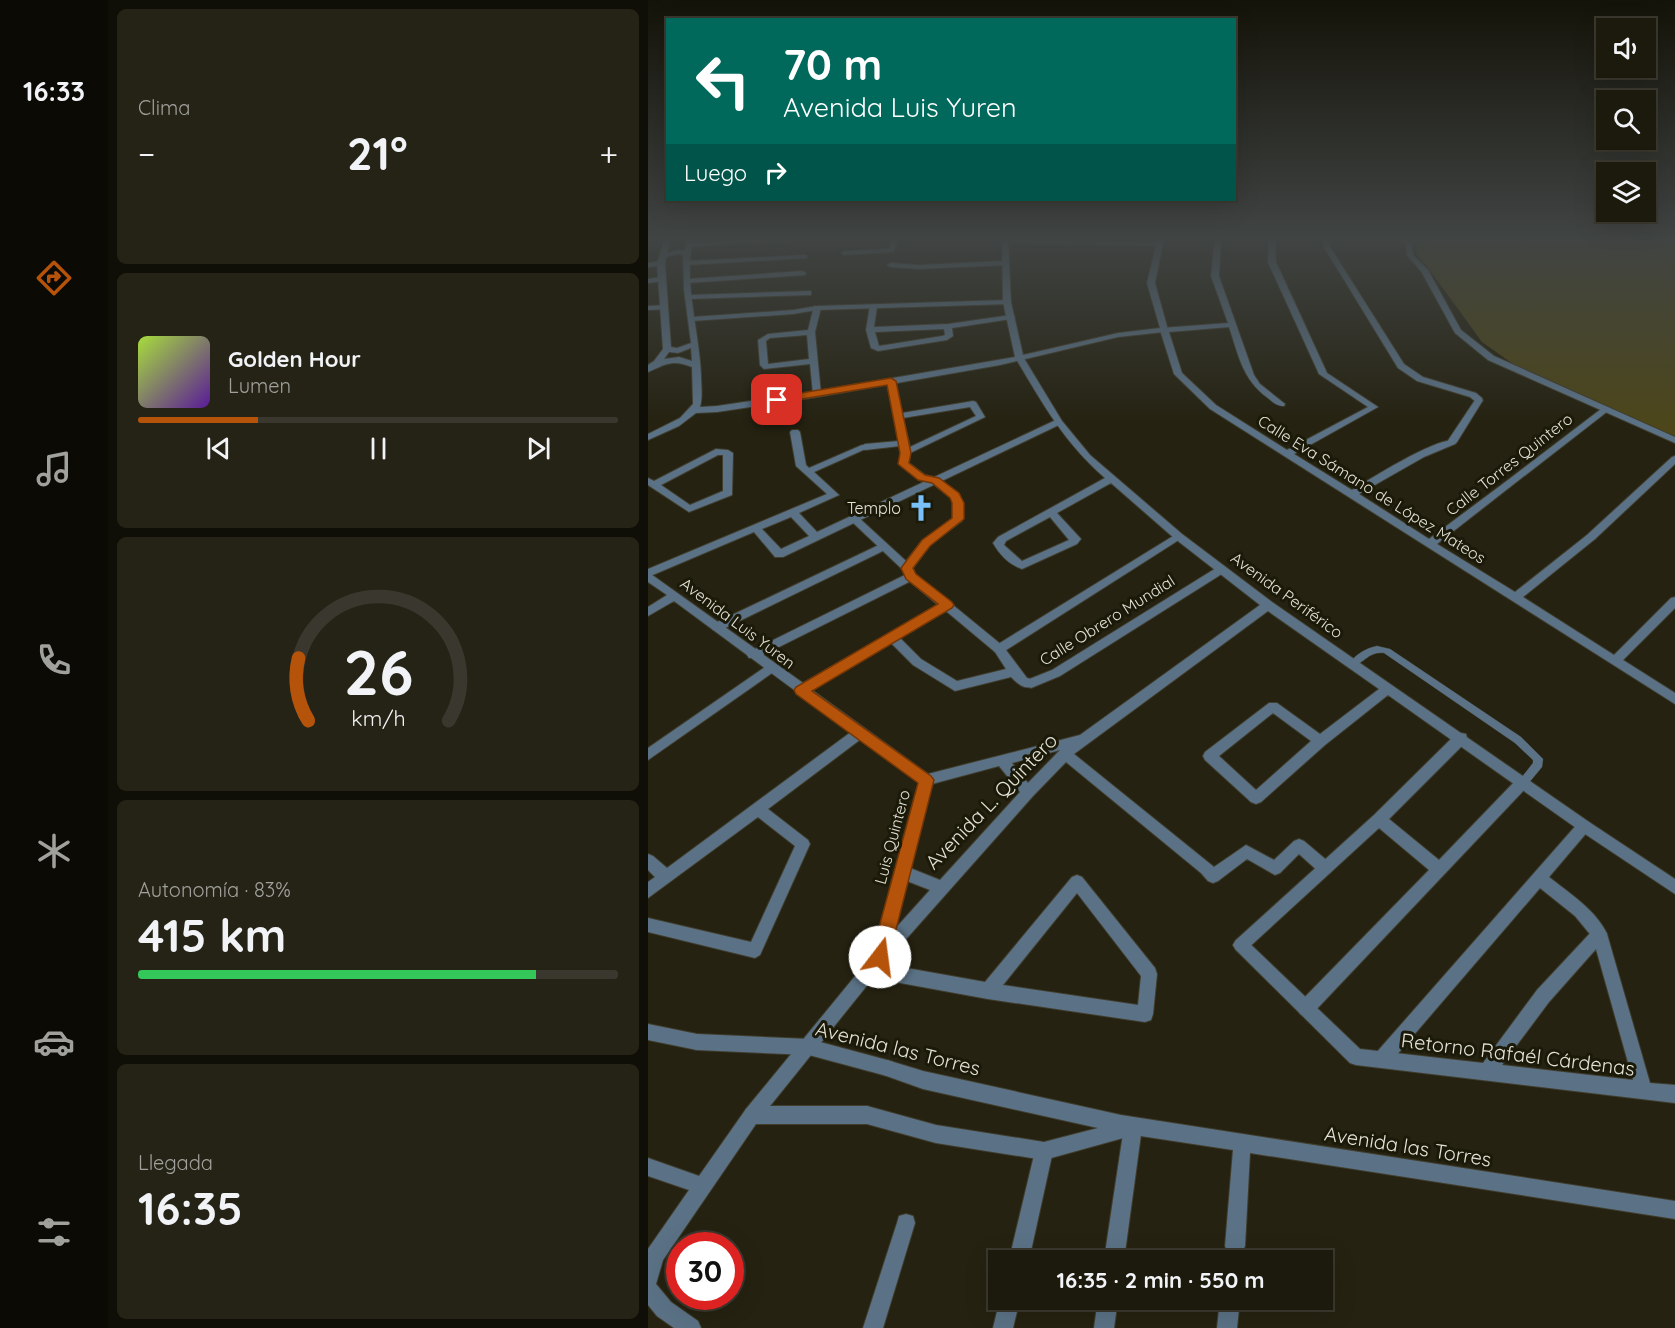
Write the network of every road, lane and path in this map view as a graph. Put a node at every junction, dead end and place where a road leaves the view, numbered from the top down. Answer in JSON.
{"nodes":[{"id":1,"x":664,"y":300,"type":"edge"},
{"id":2,"x":689,"y":300,"type":"edge"},
{"id":3,"x":1156,"y":300,"type":"edge"},
{"id":4,"x":1223,"y":300,"type":"edge"},
{"id":5,"x":1289,"y":300,"type":"edge"},
{"id":6,"x":1360,"y":300,"type":"edge"},
{"id":7,"x":1441,"y":300,"type":"edge"},
{"id":8,"x":1007,"y":302,"type":"joint"},
{"id":9,"x":665,"y":307,"type":"junction"},
{"id":10,"x":873,"y":307,"type":"junction"},
{"id":11,"x":648,"y":308,"type":"edge"},
{"id":12,"x":817,"y":308,"type":"junction"},
{"id":13,"x":1011,"y":317,"type":"junction"},
{"id":14,"x":692,"y":320,"type":"junction"},
{"id":15,"x":1231,"y":325,"type":"junction"},
{"id":16,"x":948,"y":326,"type":"junction"},
{"id":17,"x":870,"y":330,"type":"junction"},
{"id":18,"x":1164,"y":330,"type":"junction"},
{"id":19,"x":811,"y":332,"type":"junction"},
{"id":20,"x":695,"y":344,"type":"junction"},
{"id":21,"x":667,"y":349,"type":"junction"},
{"id":22,"x":1019,"y":357,"type":"junction"},
{"id":23,"x":813,"y":361,"type":"junction"},
{"id":24,"x":657,"y":363,"type":"junction"},
{"id":25,"x":696,"y":365,"type":"junction"},
{"id":26,"x":648,"y":369,"type":"edge"},
{"id":27,"x":891,"y":381,"type":"junction"},
{"id":28,"x":817,"y":394,"type":"junction"},
{"id":29,"x":1281,"y":404,"type":"dead end"},
{"id":30,"x":1605,"y":409,"type":"junction"},
{"id":31,"x":695,"y":410,"type":"junction"},
{"id":32,"x":899,"y":416,"type":"junction"},
{"id":33,"x":1058,"y":422,"type":"junction"},
{"id":34,"x":795,"y":432,"type":"dead end"},
{"id":35,"x":648,"y":437,"type":"edge"},
{"id":36,"x":1675,"y":440,"type":"edge"},
{"id":37,"x":904,"y":448,"type":"junction"},
{"id":38,"x":1288,"y":453,"type":"junction"},
{"id":39,"x":1675,"y":459,"type":"edge"},
{"id":40,"x":807,"y":472,"type":"junction"},
{"id":41,"x":1111,"y":479,"type":"junction"},
{"id":42,"x":935,"y":480,"type":"junction"},
{"id":43,"x":651,"y":483,"type":"edge"},
{"id":44,"x":1352,"y":494,"type":"junction"},
{"id":45,"x":792,"y":512,"type":"junction"},
{"id":46,"x":1051,"y":512,"type":"junction"},
{"id":47,"x":855,"y":519,"type":"junction"},
{"id":48,"x":755,"y":527,"type":"junction"},
{"id":49,"x":1178,"y":536,"type":"junction"},
{"id":50,"x":816,"y":537,"type":"junction"},
{"id":51,"x":1431,"y":543,"type":"junction"},
{"id":52,"x":883,"y":547,"type":"junction"},
{"id":53,"x":1221,"y":568,"type":"junction"},
{"id":54,"x":909,"y":572,"type":"junction"},
{"id":55,"x":648,"y":574,"type":"edge"},
{"id":56,"x":674,"y":596,"type":"junction"},
{"id":57,"x":1516,"y":597,"type":"junction"},
{"id":58,"x":1675,"y":601,"type":"edge"},
{"id":59,"x":947,"y":605,"type":"junction"},
{"id":60,"x":1268,"y":605,"type":"junction"},
{"id":61,"x":648,"y":612,"type":"edge"},
{"id":62,"x":717,"y":627,"type":"junction"},
{"id":63,"x":892,"y":637,"type":"junction"},
{"id":64,"x":999,"y":649,"type":"junction"},
{"id":65,"x":753,"y":655,"type":"junction"},
{"id":66,"x":1614,"y":661,"type":"junction"},
{"id":67,"x":1354,"y":663,"type":"junction"},
{"id":68,"x":771,"y":668,"type":"junction"},
{"id":69,"x":1014,"y":672,"type":"junction"},
{"id":70,"x":1389,"y":688,"type":"junction"},
{"id":71,"x":801,"y":690,"type":"junction"},
{"id":72,"x":1675,"y":699,"type":"edge"},
{"id":73,"x":861,"y":732,"type":"junction"},
{"id":74,"x":1461,"y":738,"type":"junction"},
{"id":75,"x":1084,"y":739,"type":"junction"},
{"id":76,"x":1320,"y":741,"type":"junction"},
{"id":77,"x":1065,"y":754,"type":"junction"},
{"id":78,"x":648,"y":755,"type":"edge"},
{"id":79,"x":1002,"y":760,"type":"junction"},
{"id":80,"x":926,"y":780,"type":"junction"},
{"id":81,"x":1522,"y":782,"type":"junction"},
{"id":82,"x":1028,"y":792,"type":"junction"},
{"id":83,"x":758,"y":809,"type":"junction"},
{"id":84,"x":1379,"y":819,"type":"junction"},
{"id":85,"x":1584,"y":826,"type":"junction"},
{"id":86,"x":648,"y":861,"type":"edge"},
{"id":87,"x":1325,"y":868,"type":"junction"},
{"id":88,"x":1439,"y":869,"type":"junction"},
{"id":89,"x":902,"y":872,"type":"junction"},
{"id":90,"x":666,"y":877,"type":"junction"},
{"id":91,"x":1538,"y":878,"type":"junction"},
{"id":92,"x":940,"y":887,"type":"junction"},
{"id":93,"x":1675,"y":887,"type":"edge"},
{"id":94,"x":648,"y":891,"type":"edge"},
{"id":95,"x":648,"y":925,"type":"edge"},
{"id":96,"x":1599,"y":934,"type":"junction"},
{"id":97,"x":875,"y":963,"type":"junction"},
{"id":98,"x":988,"y":991,"type":"junction"},
{"id":99,"x":1305,"y":1008,"type":"junction"},
{"id":100,"x":648,"y":1032,"type":"edge"},
{"id":101,"x":808,"y":1047,"type":"junction"},
{"id":102,"x":1382,"y":1059,"type":"junction"},
{"id":103,"x":1488,"y":1071,"type":"junction"},
{"id":104,"x":1644,"y":1090,"type":"junction"},
{"id":105,"x":1675,"y":1094,"type":"edge"},
{"id":106,"x":752,"y":1115,"type":"junction"},
{"id":107,"x":1133,"y":1127,"type":"junction"},
{"id":108,"x":1242,"y":1144,"type":"junction"},
{"id":109,"x":1044,"y":1151,"type":"junction"},
{"id":110,"x":648,"y":1167,"type":"edge"},
{"id":111,"x":702,"y":1186,"type":"junction"},
{"id":112,"x":1675,"y":1210,"type":"edge"},
{"id":113,"x":906,"y":1222,"type":"dead end"},
{"id":114,"x":1021,"y":1250,"type":"edge"},
{"id":115,"x":1115,"y":1250,"type":"edge"},
{"id":116,"x":1234,"y":1250,"type":"edge"},
{"id":117,"x":648,"y":1279,"type":"edge"},
{"id":118,"x":648,"y":1290,"type":"edge"},
{"id":119,"x":1007,"y":1310,"type":"edge"},
{"id":120,"x":1106,"y":1310,"type":"edge"},
{"id":121,"x":1229,"y":1310,"type":"edge"},
{"id":122,"x":692,"y":1328,"type":"edge"},
{"id":123,"x":873,"y":1328,"type":"edge"},
{"id":124,"x":1003,"y":1328,"type":"edge"},
{"id":125,"x":1104,"y":1328,"type":"edge"},
{"id":126,"x":1227,"y":1328,"type":"edge"}],
"edges":[{"from":1,"to":9,"type":"street"},
{"from":2,"to":14,"type":"street"},
{"from":3,"to":18,"type":"street","name":"Calle Eva Sámano de López Mateos"},
{"from":4,"to":15,"type":"street"},
{"from":5,"to":38,"type":"street"},
{"from":6,"to":44,"type":"street"},
{"from":7,"to":30,"type":"street"},
{"from":8,"to":10,"type":"street"},
{"from":8,"to":13,"type":"street","name":"Avenida Periférico"},
{"from":9,"to":11,"type":"street"},
{"from":9,"to":21,"type":"street"},
{"from":10,"to":12,"type":"street"},
{"from":10,"to":17,"type":"street"},
{"from":12,"to":14,"type":"street"},
{"from":12,"to":19,"type":"street"},
{"from":13,"to":16,"type":"street"},
{"from":13,"to":22,"type":"street","name":"Avenida Periférico"},
{"from":14,"to":20,"type":"street"},
{"from":15,"to":18,"type":"street"},
{"from":15,"to":29,"type":"street"},
{"from":16,"to":17,"type":"street"},
{"from":16,"to":17,"type":"street"},
{"from":18,"to":22,"type":"street"},
{"from":18,"to":38,"type":"street","name":"Calle Eva Sámano de López Mateos"},
{"from":19,"to":23,"type":"street"},
{"from":19,"to":23,"type":"street"},
{"from":20,"to":21,"type":"street"},
{"from":20,"to":25,"type":"street"},
{"from":21,"to":24,"type":"street"},
{"from":22,"to":27,"type":"street"},
{"from":22,"to":33,"type":"street","name":"Avenida Periférico"},
{"from":23,"to":28,"type":"street"},
{"from":24,"to":25,"type":"street"},
{"from":24,"to":26,"type":"street"},
{"from":25,"to":31,"type":"street"},
{"from":27,"to":28,"type":"street"},
{"from":27,"to":32,"type":"street"},
{"from":28,"to":31,"type":"street"},
{"from":30,"to":36,"type":"street"},
{"from":30,"to":51,"type":"street","name":"Calle Torres Quintero"},
{"from":31,"to":35,"type":"street"},
{"from":32,"to":37,"type":"street"},
{"from":32,"to":37,"type":"street"},
{"from":33,"to":41,"type":"street","name":"Avenida Periférico"},
{"from":33,"to":42,"type":"street"},
{"from":34,"to":40,"type":"street"},
{"from":37,"to":40,"type":"street"},
{"from":37,"to":42,"type":"street"},
{"from":38,"to":44,"type":"street","name":"Calle Eva Sámano de López Mateos"},
{"from":39,"to":57,"type":"street"},
{"from":40,"to":45,"type":"street"},
{"from":41,"to":46,"type":"street"},
{"from":41,"to":49,"type":"street","name":"Avenida Periférico"},
{"from":42,"to":47,"type":"street"},
{"from":42,"to":54,"type":"street"},
{"from":43,"to":43,"type":"street"},
{"from":44,"to":51,"type":"street","name":"Calle Eva Sámano de López Mateos"},
{"from":45,"to":48,"type":"street"},
{"from":45,"to":50,"type":"street"},
{"from":46,"to":46,"type":"street"},
{"from":47,"to":50,"type":"street"},
{"from":47,"to":52,"type":"street","name":"Calle Obrero Mundial"},
{"from":48,"to":50,"type":"street"},
{"from":48,"to":55,"type":"street"},
{"from":49,"to":53,"type":"street","name":"Avenida Periférico"},
{"from":49,"to":64,"type":"street"},
{"from":51,"to":57,"type":"street","name":"Calle Eva Sámano de López Mateos"},
{"from":52,"to":54,"type":"street","name":"Calle Obrero Mundial"},
{"from":52,"to":62,"type":"street"},
{"from":53,"to":60,"type":"street","name":"Avenida Periférico"},
{"from":53,"to":69,"type":"street","name":"Calle Obrero Mundial"},
{"from":54,"to":59,"type":"street","name":"Calle Obrero Mundial"},
{"from":54,"to":65,"type":"street"},
{"from":55,"to":56,"type":"street","name":"Avenida Luis Yuren"},
{"from":56,"to":61,"type":"street"},
{"from":56,"to":62,"type":"street","name":"Avenida Luis Yuren"},
{"from":57,"to":66,"type":"street","name":"Calle Eva Sámano de López Mateos"},
{"from":58,"to":66,"type":"street"},
{"from":59,"to":63,"type":"street"},
{"from":59,"to":64,"type":"street","name":"Calle Obrero Mundial"},
{"from":60,"to":67,"type":"street","name":"Avenida Periférico"},
{"from":60,"to":75,"type":"street","name":"Avenida L. Quintero"},
{"from":62,"to":65,"type":"street","name":"Avenida Luis Yuren"},
{"from":63,"to":69,"type":"street"},
{"from":63,"to":71,"type":"street"},
{"from":64,"to":69,"type":"street","name":"Calle Obrero Mundial"},
{"from":65,"to":68,"type":"street","name":"Avenida Luis Yuren"},
{"from":66,"to":72,"type":"street","name":"Calle Eva Sámano de López Mateos"},
{"from":67,"to":70,"type":"street","name":"Avenida Periférico"},
{"from":67,"to":81,"type":"lane"},
{"from":68,"to":71,"type":"street","name":"Avenida Luis Yuren"},
{"from":68,"to":78,"type":"street"},
{"from":70,"to":74,"type":"street","name":"Avenida Periférico"},
{"from":70,"to":76,"type":"street"},
{"from":71,"to":73,"type":"street","name":"Avenida Luis Yuren"},
{"from":73,"to":80,"type":"street","name":"Avenida Luis Yuren"},
{"from":73,"to":83,"type":"street"},
{"from":74,"to":81,"type":"street","name":"Avenida Periférico"},
{"from":74,"to":84,"type":"street"},
{"from":75,"to":77,"type":"street","name":"Avenida L. Quintero"},
{"from":75,"to":79,"type":"street","name":"Luis Quintero"},
{"from":76,"to":76,"type":"street"},
{"from":77,"to":82,"type":"street","name":"Avenida L. Quintero"},
{"from":77,"to":87,"type":"street"},
{"from":79,"to":80,"type":"street","name":"Luis Quintero"},
{"from":79,"to":82,"type":"street"},
{"from":80,"to":89,"type":"street","name":"Luis Quintero"},
{"from":81,"to":85,"type":"street","name":"Avenida Periférico"},
{"from":81,"to":88,"type":"street"},
{"from":82,"to":92,"type":"street","name":"Avenida L. Quintero"},
{"from":83,"to":90,"type":"street"},
{"from":83,"to":95,"type":"street"},
{"from":84,"to":87,"type":"street"},
{"from":84,"to":88,"type":"street"},
{"from":85,"to":91,"type":"street"},
{"from":85,"to":93,"type":"street","name":"Avenida Periférico"},
{"from":86,"to":90,"type":"street"},
{"from":87,"to":99,"type":"street"},
{"from":88,"to":99,"type":"street"},
{"from":89,"to":92,"type":"street"},
{"from":89,"to":97,"type":"street","name":"Luis Quintero"},
{"from":90,"to":94,"type":"street"},
{"from":91,"to":96,"type":"street"},
{"from":91,"to":102,"type":"street"},
{"from":92,"to":97,"type":"street","name":"Avenida L. Quintero"},
{"from":96,"to":103,"type":"street"},
{"from":96,"to":104,"type":"street"},
{"from":97,"to":98,"type":"street"},
{"from":97,"to":101,"type":"street","name":"Avenida L. Quintero"},
{"from":98,"to":98,"type":"street"},
{"from":99,"to":102,"type":"street","name":"Retorno Rafaél Cárdenas"},
{"from":100,"to":101,"type":"street","name":"Avenida las Torres"},
{"from":101,"to":106,"type":"street","name":"Avenida L. Quintero"},
{"from":101,"to":107,"type":"street","name":"Avenida las Torres"},
{"from":102,"to":103,"type":"street","name":"Retorno Rafaél Cárdenas"},
{"from":103,"to":104,"type":"street","name":"Retorno Rafaél Cárdenas"},
{"from":104,"to":105,"type":"street","name":"Retorno Rafaél Cárdenas"},
{"from":106,"to":109,"type":"street","name":"Avenida las Torres"},
{"from":106,"to":111,"type":"street","name":"Avenida L. Quintero"},
{"from":107,"to":108,"type":"street","name":"Avenida las Torres"},
{"from":107,"to":109,"type":"street","name":"Avenida las Torres"},
{"from":107,"to":115,"type":"street"},
{"from":108,"to":112,"type":"street","name":"Avenida las Torres"},
{"from":108,"to":116,"type":"street"},
{"from":109,"to":114,"type":"street"},
{"from":110,"to":111,"type":"street"},
{"from":111,"to":117,"type":"street","name":"Avenida L. Quintero"},
{"from":113,"to":123,"type":"street"},
{"from":118,"to":122,"type":"street"},
{"from":119,"to":124,"type":"street"},
{"from":120,"to":125,"type":"street"},
{"from":121,"to":126,"type":"street"}]}
